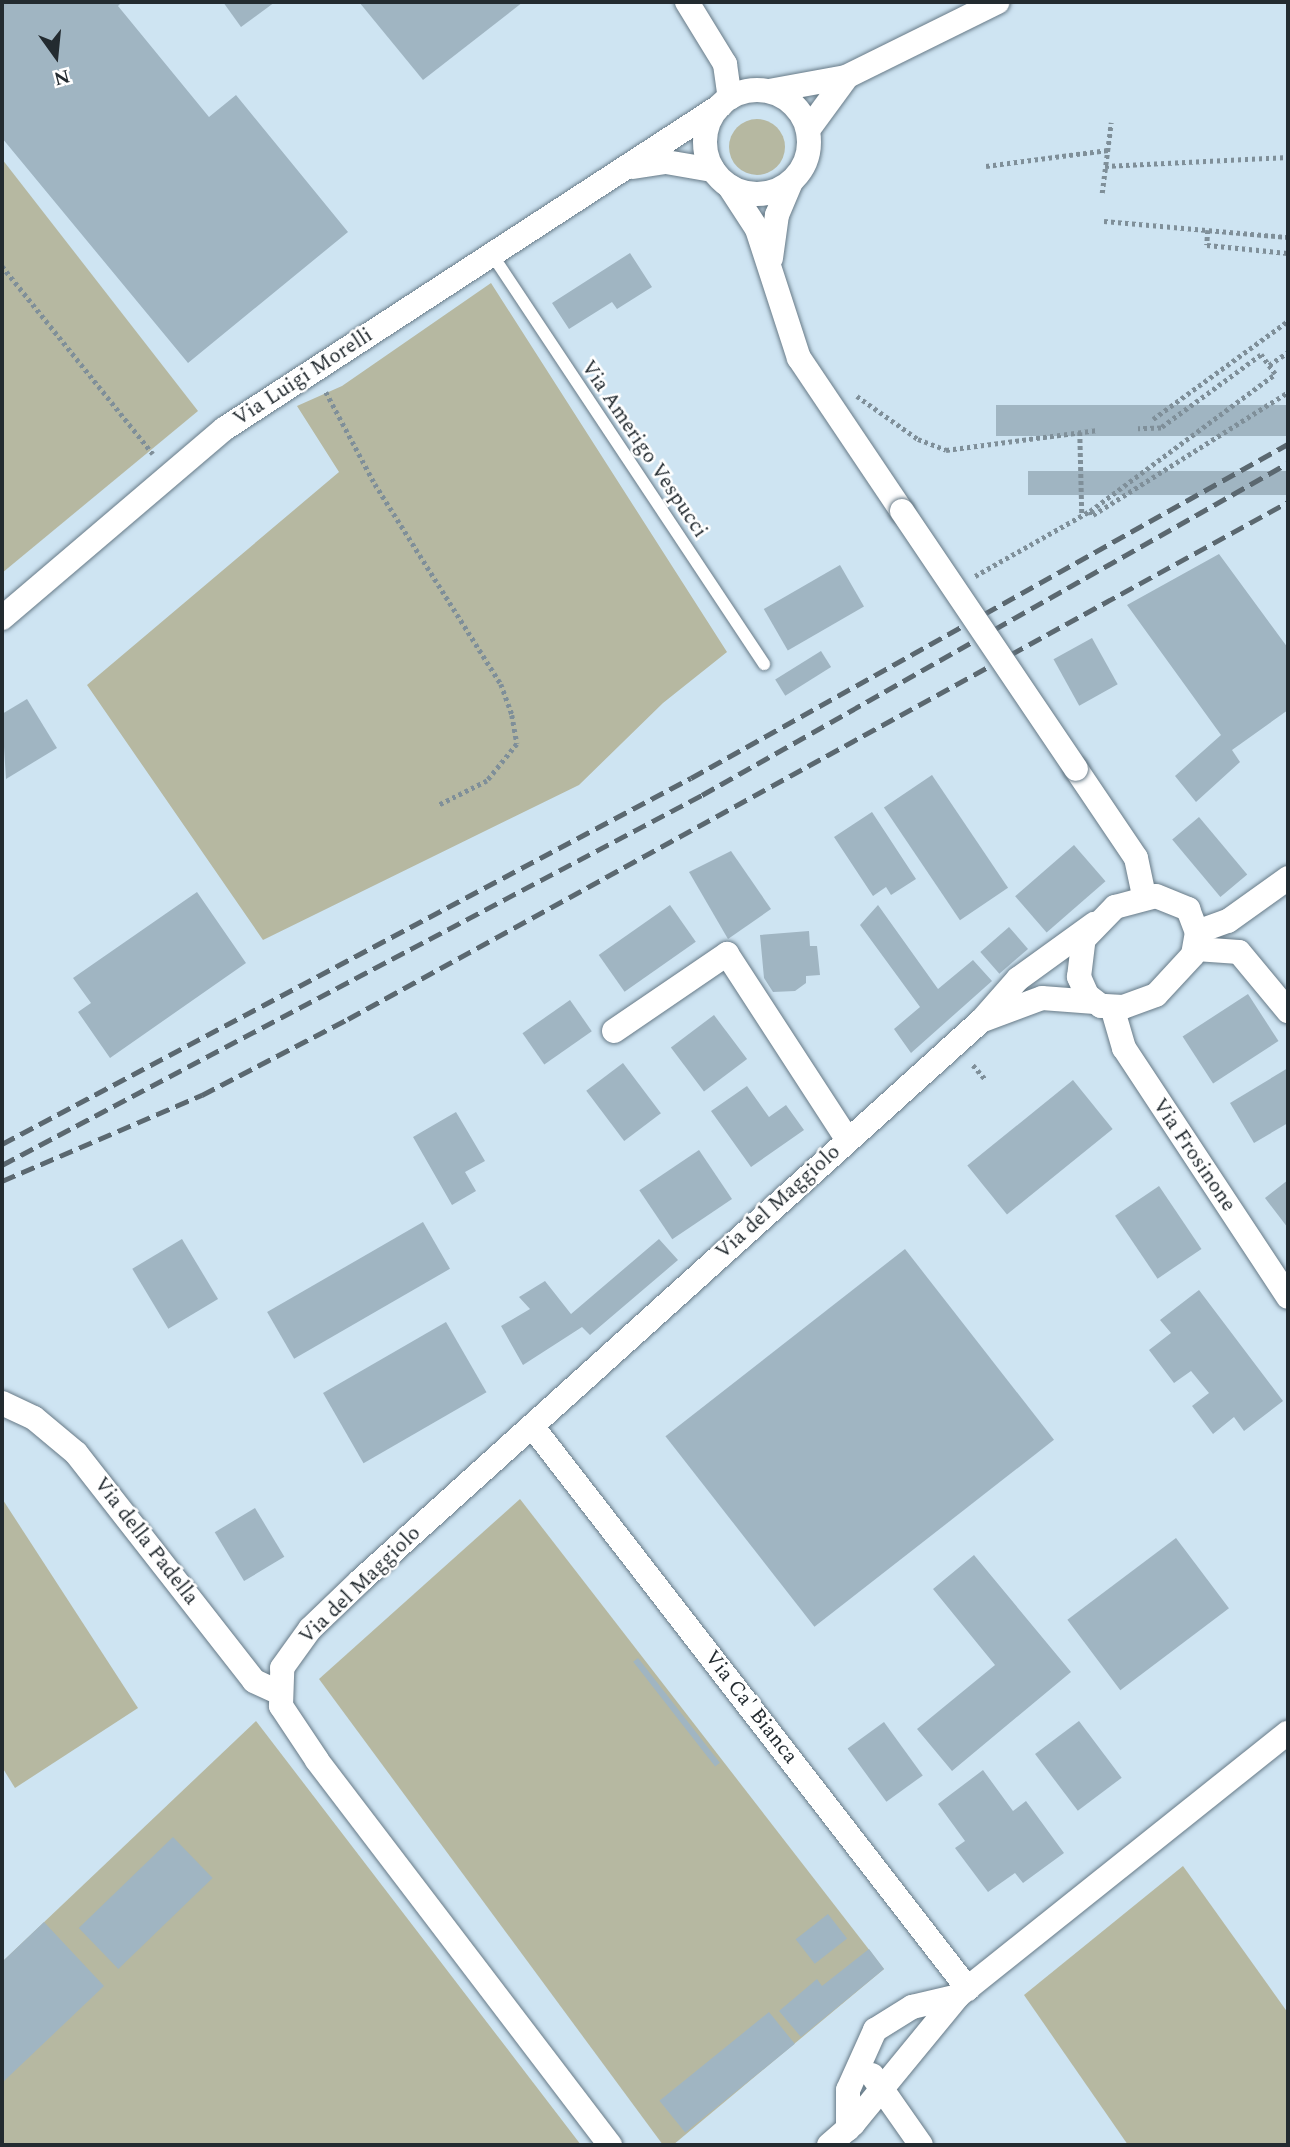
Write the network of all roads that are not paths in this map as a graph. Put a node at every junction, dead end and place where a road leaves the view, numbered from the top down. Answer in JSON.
{"nodes":[{"id":1,"x":687,"y":2,"type":"edge"},
{"id":2,"x":998,"y":2,"type":"edge"},
{"id":3,"x":846,"y":77,"type":"junction"},
{"id":4,"x":769,"y":91,"type":"junction"},
{"id":5,"x":725,"y":102,"type":"junction"},
{"id":6,"x":808,"y":130,"type":"junction"},
{"id":7,"x":629,"y":169,"type":"junction"},
{"id":8,"x":721,"y":178,"type":"junction"},
{"id":9,"x":791,"y":182,"type":"junction"},
{"id":10,"x":493,"y":256,"type":"junction"},
{"id":11,"x":770,"y":269,"type":"junction"},
{"id":12,"x":2,"y":618,"type":"edge"},
{"id":13,"x":764,"y":664,"type":"dead end"},
{"id":14,"x":1288,"y":878,"type":"edge"},
{"id":15,"x":1144,"y":897,"type":"junction"},
{"id":16,"x":1094,"y":924,"type":"junction"},
{"id":17,"x":1196,"y":940,"type":"junction"},
{"id":18,"x":1104,"y":1005,"type":"junction"},
{"id":19,"x":1288,"y":1011,"type":"edge"},
{"id":20,"x":982,"y":1020,"type":"junction"},
{"id":21,"x":614,"y":1031,"type":"dead end"},
{"id":22,"x":847,"y":1139,"type":"junction"},
{"id":23,"x":1288,"y":1297,"type":"edge"},
{"id":24,"x":2,"y":1403,"type":"edge"},
{"id":25,"x":532,"y":1426,"type":"junction"},
{"id":26,"x":278,"y":1692,"type":"junction"},
{"id":27,"x":1288,"y":1733,"type":"edge"},
{"id":28,"x":963,"y":1993,"type":"junction"},
{"id":29,"x":858,"y":2063,"type":"junction"},
{"id":30,"x":881,"y":2087,"type":"junction"},
{"id":31,"x":848,"y":2129,"type":"junction"},
{"id":32,"x":610,"y":2145,"type":"edge"},
{"id":33,"x":829,"y":2145,"type":"edge"},
{"id":34,"x":920,"y":2145,"type":"edge"}],
"edges":[{"from":1,"to":5,"type":"street"},
{"from":2,"to":3,"type":"street"},
{"from":3,"to":4,"type":"street"},
{"from":3,"to":6,"type":"street"},
{"from":4,"to":5,"type":"street"},
{"from":4,"to":6,"type":"street"},
{"from":5,"to":7,"type":"street","name":"Via Luigi Morelli"},
{"from":5,"to":8,"type":"street"},
{"from":6,"to":9,"type":"street"},
{"from":7,"to":8,"type":"street"},
{"from":7,"to":10,"type":"street","name":"Via Luigi Morelli"},
{"from":8,"to":9,"type":"street"},
{"from":8,"to":11,"type":"street"},
{"from":9,"to":11,"type":"street"},
{"from":10,"to":12,"type":"street","name":"Via Luigi Morelli"},
{"from":10,"to":13,"type":"lane","name":"Via Amerigo Vespucci"},
{"from":11,"to":15,"type":"street","bridge":true},
{"from":14,"to":17,"type":"street"},
{"from":15,"to":16,"type":"street"},
{"from":15,"to":17,"type":"street"},
{"from":16,"to":18,"type":"street"},
{"from":16,"to":20,"type":"street","name":"Via del Maggiolo"},
{"from":17,"to":18,"type":"street"},
{"from":17,"to":19,"type":"street"},
{"from":18,"to":20,"type":"street","name":"Via del Maggiolo"},
{"from":18,"to":23,"type":"street","name":"Via Frosinone"},
{"from":20,"to":22,"type":"street","name":"Via del Maggiolo"},
{"from":21,"to":22,"type":"street","name":"Via del Maggiolo"},
{"from":22,"to":25,"type":"street","name":"Via del Maggiolo"},
{"from":24,"to":26,"type":"street","name":"Via della Padella"},
{"from":25,"to":26,"type":"street","name":"Via del Maggiolo"},
{"from":25,"to":28,"type":"street","name":"Via Ca' Bianca"},
{"from":26,"to":32,"type":"street"},
{"from":27,"to":28,"type":"street"},
{"from":28,"to":29,"type":"street"},
{"from":28,"to":30,"type":"street"},
{"from":29,"to":30,"type":"street"},
{"from":29,"to":31,"type":"street"},
{"from":30,"to":31,"type":"street"},
{"from":30,"to":34,"type":"street"},
{"from":31,"to":33,"type":"street"}]}
